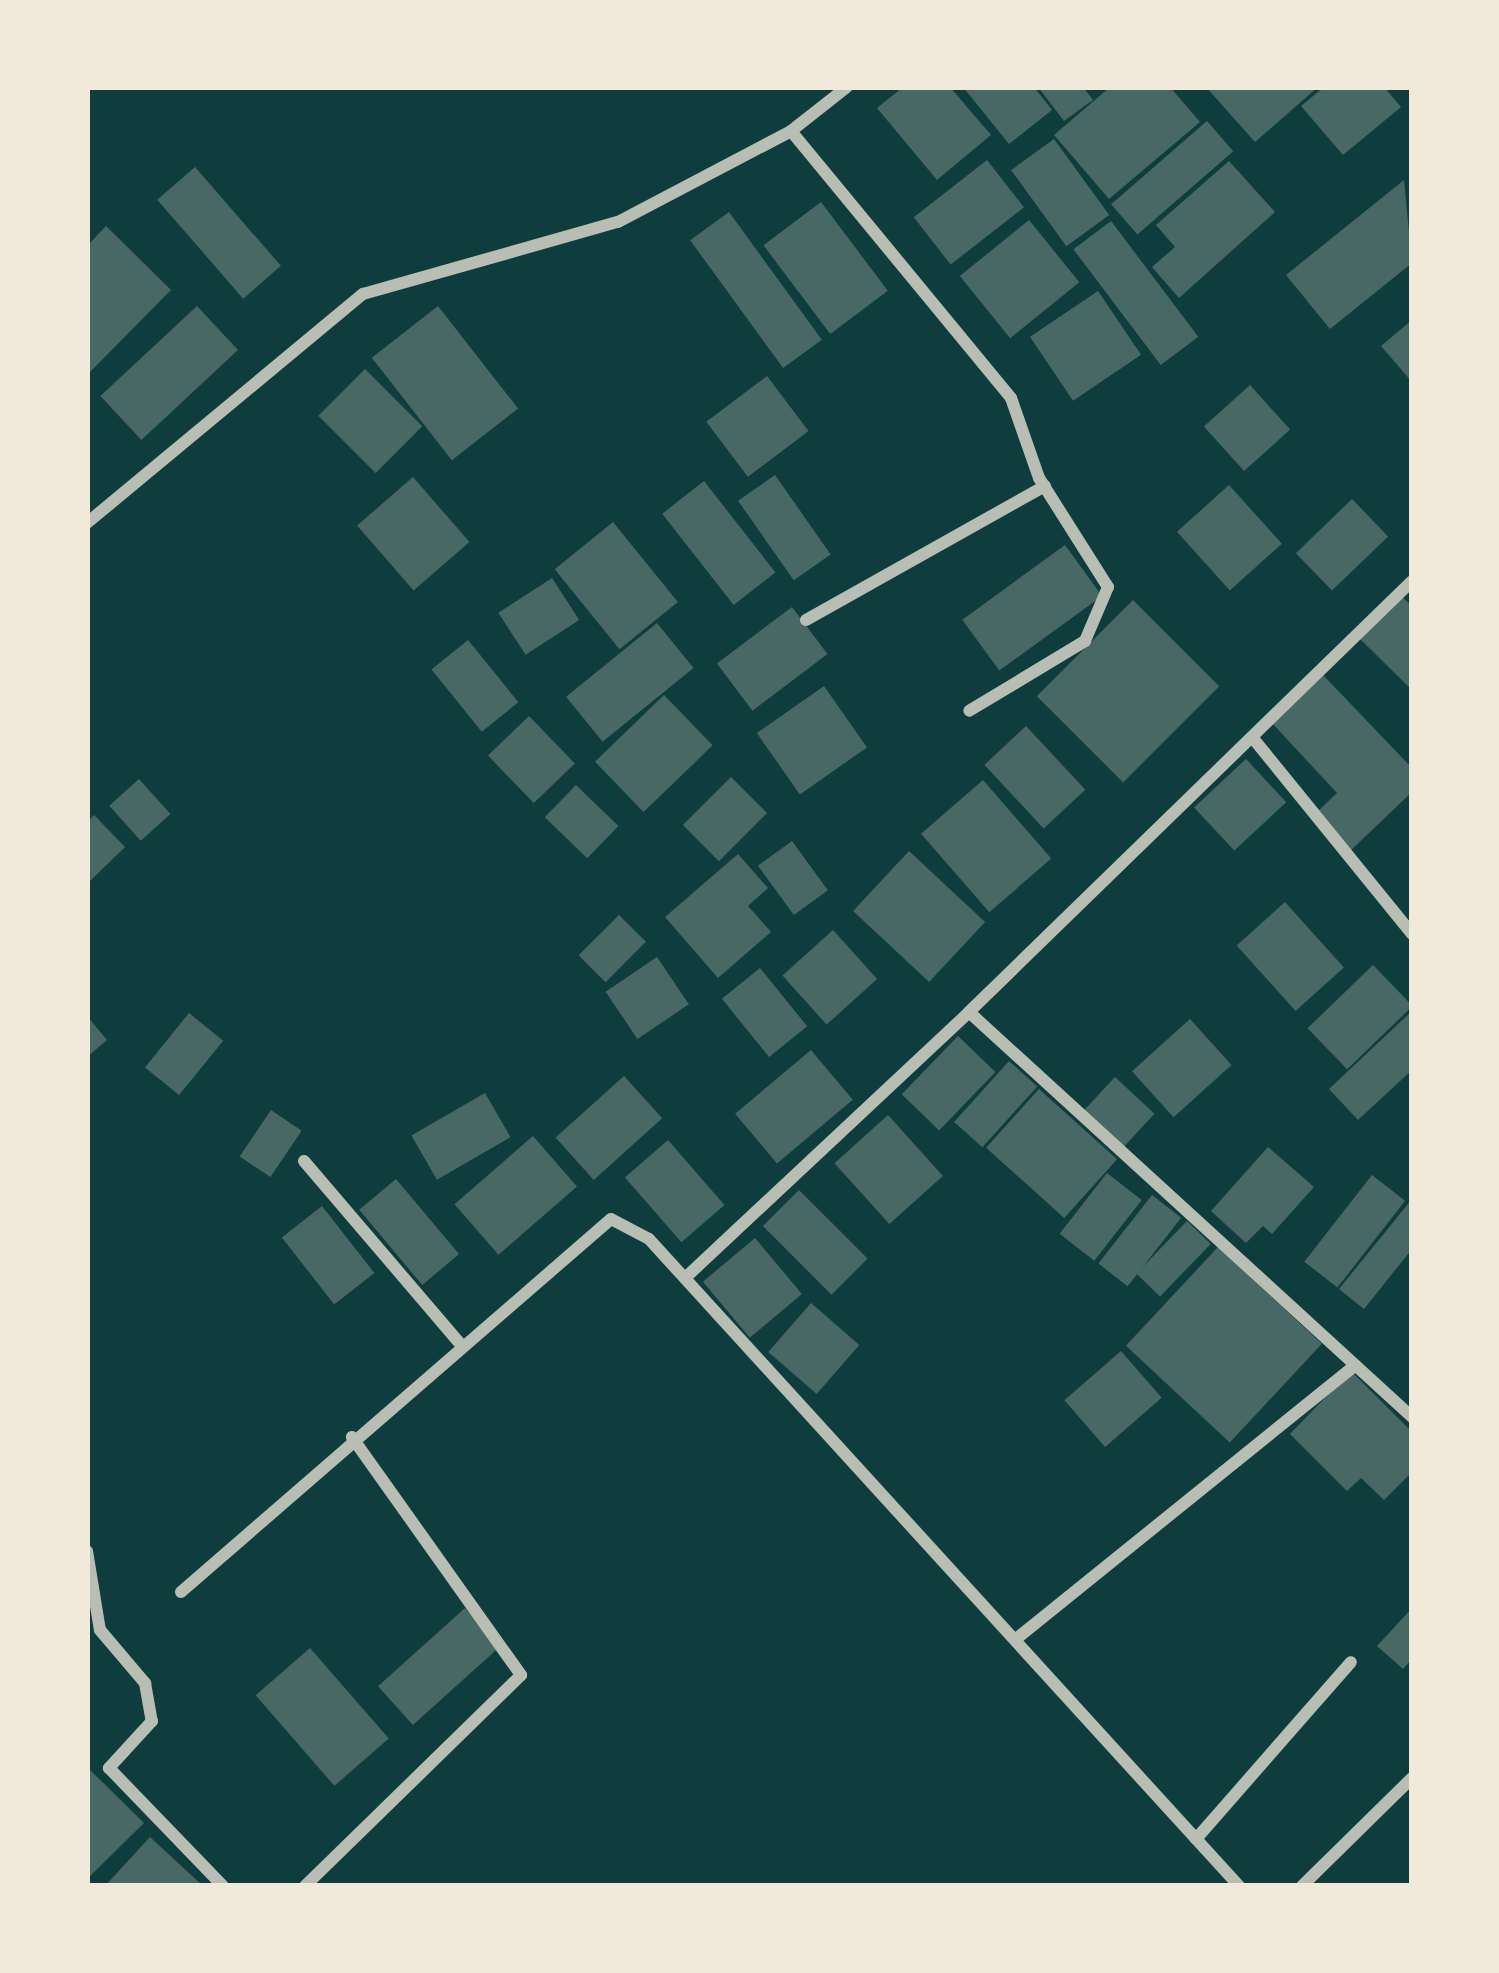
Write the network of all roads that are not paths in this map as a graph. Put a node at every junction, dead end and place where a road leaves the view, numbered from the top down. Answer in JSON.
{"nodes":[{"id":1,"x":847,"y":87,"type":"edge"},
{"id":2,"x":791,"y":131,"type":"junction"},
{"id":3,"x":1045,"y":486,"type":"junction"},
{"id":4,"x":87,"y":523,"type":"edge"},
{"id":5,"x":1412,"y":580,"type":"edge"},
{"id":6,"x":806,"y":620,"type":"dead end"},
{"id":7,"x":969,"y":712,"type":"dead end"},
{"id":8,"x":1252,"y":737,"type":"junction"},
{"id":9,"x":1412,"y":934,"type":"edge"},
{"id":10,"x":969,"y":1012,"type":"junction"},
{"id":11,"x":304,"y":1161,"type":"dead end"},
{"id":12,"x":685,"y":1278,"type":"junction"},
{"id":13,"x":461,"y":1345,"type":"junction"},
{"id":14,"x":1354,"y":1365,"type":"junction"},
{"id":15,"x":1412,"y":1417,"type":"edge"},
{"id":16,"x":352,"y":1437,"type":"junction"},
{"id":17,"x":87,"y":1551,"type":"edge"},
{"id":18,"x":182,"y":1592,"type":"dead end"},
{"id":19,"x":1016,"y":1640,"type":"junction"},
{"id":20,"x":1351,"y":1662,"type":"dead end"},
{"id":21,"x":1412,"y":1778,"type":"edge"},
{"id":22,"x":1196,"y":1839,"type":"junction"},
{"id":23,"x":224,"y":1886,"type":"edge"},
{"id":24,"x":305,"y":1886,"type":"edge"},
{"id":25,"x":1239,"y":1886,"type":"edge"},
{"id":26,"x":1302,"y":1886,"type":"edge"}],
"edges":[{"from":1,"to":2,"type":"street"},
{"from":2,"to":3,"type":"street"},
{"from":2,"to":4,"type":"street"},
{"from":3,"to":6,"type":"street"},
{"from":3,"to":7,"type":"street"},
{"from":5,"to":8,"type":"street"},
{"from":8,"to":9,"type":"street"},
{"from":8,"to":10,"type":"street"},
{"from":10,"to":12,"type":"street"},
{"from":10,"to":14,"type":"street"},
{"from":11,"to":13,"type":"street"},
{"from":12,"to":13,"type":"street"},
{"from":12,"to":19,"type":"street"},
{"from":13,"to":16,"type":"street"},
{"from":14,"to":15,"type":"street"},
{"from":14,"to":19,"type":"street"},
{"from":16,"to":18,"type":"street"},
{"from":16,"to":24,"type":"street"},
{"from":17,"to":23,"type":"street"},
{"from":19,"to":22,"type":"street"},
{"from":20,"to":22,"type":"street"},
{"from":21,"to":26,"type":"street"},
{"from":22,"to":25,"type":"street"}]}
